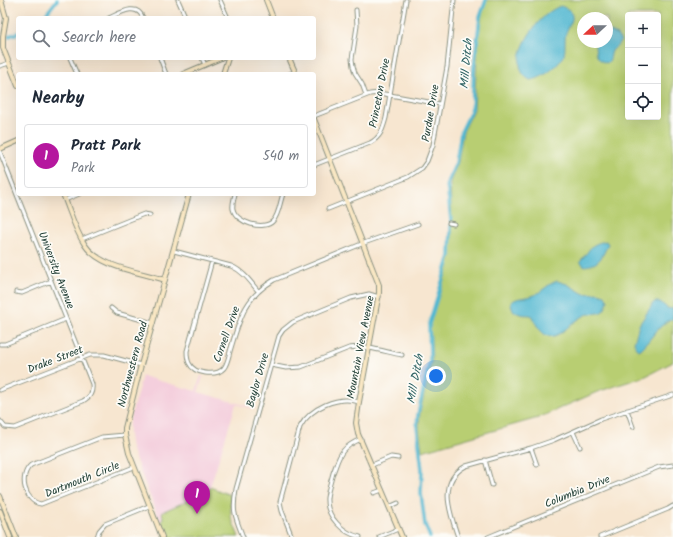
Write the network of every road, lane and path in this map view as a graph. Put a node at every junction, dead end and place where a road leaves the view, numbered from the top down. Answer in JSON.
{"nodes":[{"id":1,"x":0,"y":0,"type":"edge"},
{"id":2,"x":178,"y":0,"type":"edge"},
{"id":3,"x":220,"y":0,"type":"edge"},
{"id":4,"x":266,"y":0,"type":"edge"},
{"id":5,"x":406,"y":0,"type":"edge"},
{"id":6,"x":454,"y":0,"type":"edge"},
{"id":7,"x":356,"y":10,"type":"dead end"},
{"id":8,"x":114,"y":16,"type":"edge"},
{"id":9,"x":142,"y":16,"type":"edge"},
{"id":10,"x":185,"y":16,"type":"edge"},
{"id":11,"x":227,"y":16,"type":"edge"},
{"id":12,"x":272,"y":16,"type":"edge"},
{"id":13,"x":71,"y":60,"type":"edge"},
{"id":14,"x":161,"y":60,"type":"edge"},
{"id":15,"x":203,"y":60,"type":"edge"},
{"id":16,"x":216,"y":60,"type":"edge"},
{"id":17,"x":227,"y":60,"type":"edge"},
{"id":18,"x":290,"y":60,"type":"edge"},
{"id":19,"x":9,"y":63,"type":"junction"},
{"id":20,"x":205,"y":65,"type":"junction"},
{"id":21,"x":0,"y":66,"type":"edge"},
{"id":22,"x":76,"y":72,"type":"edge"},
{"id":23,"x":165,"y":72,"type":"edge"},
{"id":24,"x":188,"y":72,"type":"edge"},
{"id":25,"x":224,"y":72,"type":"edge"},
{"id":26,"x":295,"y":72,"type":"edge"},
{"id":27,"x":16,"y":81,"type":"edge"},
{"id":28,"x":366,"y":95,"type":"junction"},
{"id":29,"x":390,"y":95,"type":"junction"},
{"id":30,"x":440,"y":104,"type":"junction"},
{"id":31,"x":316,"y":117,"type":"edge"},
{"id":32,"x":316,"y":123,"type":"edge"},
{"id":33,"x":16,"y":142,"type":"edge"},
{"id":34,"x":0,"y":149,"type":"edge"},
{"id":35,"x":0,"y":152,"type":"edge"},
{"id":36,"x":330,"y":158,"type":"junction"},
{"id":37,"x":316,"y":164,"type":"edge"},
{"id":38,"x":16,"y":192,"type":"edge"},
{"id":39,"x":18,"y":196,"type":"edge"},
{"id":40,"x":64,"y":196,"type":"edge"},
{"id":41,"x":74,"y":196,"type":"edge"},
{"id":42,"x":188,"y":196,"type":"edge"},
{"id":43,"x":234,"y":196,"type":"edge"},
{"id":44,"x":281,"y":196,"type":"edge"},
{"id":45,"x":65,"y":200,"type":"junction"},
{"id":46,"x":347,"y":201,"type":"junction"},
{"id":47,"x":328,"y":209,"type":"dead end"},
{"id":48,"x":150,"y":215,"type":"dead end"},
{"id":49,"x":449,"y":223,"type":"dead end"},
{"id":50,"x":418,"y":224,"type":"dead end"},
{"id":51,"x":454,"y":224,"type":"dead end"},
{"id":52,"x":82,"y":239,"type":"junction"},
{"id":53,"x":364,"y":244,"type":"junction"},
{"id":54,"x":174,"y":250,"type":"junction"},
{"id":55,"x":212,"y":261,"type":"junction"},
{"id":56,"x":165,"y":280,"type":"junction"},
{"id":57,"x":52,"y":281,"type":"junction"},
{"id":58,"x":258,"y":291,"type":"junction"},
{"id":59,"x":16,"y":292,"type":"dead end"},
{"id":60,"x":378,"y":297,"type":"junction"},
{"id":61,"x":111,"y":308,"type":"dead end"},
{"id":62,"x":66,"y":319,"type":"junction"},
{"id":63,"x":153,"y":323,"type":"junction"},
{"id":64,"x":0,"y":344,"type":"edge"},
{"id":65,"x":369,"y":348,"type":"junction"},
{"id":66,"x":402,"y":355,"type":"dead end"},
{"id":67,"x":82,"y":358,"type":"junction"},
{"id":68,"x":271,"y":364,"type":"junction"},
{"id":69,"x":141,"y":365,"type":"junction"},
{"id":70,"x":0,"y":390,"type":"edge"},
{"id":71,"x":673,"y":395,"type":"edge"},
{"id":72,"x":359,"y":402,"type":"junction"},
{"id":73,"x":627,"y":410,"type":"junction"},
{"id":74,"x":0,"y":421,"type":"edge"},
{"id":75,"x":633,"y":427,"type":"dead end"},
{"id":76,"x":573,"y":432,"type":"junction"},
{"id":77,"x":125,"y":435,"type":"junction"},
{"id":78,"x":361,"y":439,"type":"junction"},
{"id":79,"x":580,"y":447,"type":"dead end"},
{"id":80,"x":531,"y":448,"type":"junction"},
{"id":81,"x":398,"y":458,"type":"dead end"},
{"id":82,"x":485,"y":460,"type":"junction"},
{"id":83,"x":372,"y":465,"type":"junction"},
{"id":84,"x":537,"y":465,"type":"dead end"},
{"id":85,"x":673,"y":465,"type":"edge"},
{"id":86,"x":134,"y":468,"type":"junction"},
{"id":87,"x":492,"y":485,"type":"dead end"},
{"id":88,"x":382,"y":490,"type":"junction"},
{"id":89,"x":374,"y":493,"type":"dead end"},
{"id":90,"x":0,"y":496,"type":"edge"},
{"id":91,"x":398,"y":503,"type":"dead end"},
{"id":92,"x":149,"y":506,"type":"junction"},
{"id":93,"x":673,"y":506,"type":"edge"},
{"id":94,"x":389,"y":507,"type":"junction"},
{"id":95,"x":0,"y":511,"type":"edge"},
{"id":96,"x":398,"y":529,"type":"junction"},
{"id":97,"x":352,"y":536,"type":"edge"},
{"id":98,"x":10,"y":537,"type":"edge"},
{"id":99,"x":16,"y":537,"type":"edge"},
{"id":100,"x":97,"y":537,"type":"edge"},
{"id":101,"x":162,"y":537,"type":"edge"},
{"id":102,"x":243,"y":537,"type":"edge"},
{"id":103,"x":292,"y":537,"type":"edge"},
{"id":104,"x":360,"y":537,"type":"edge"},
{"id":105,"x":379,"y":537,"type":"edge"},
{"id":106,"x":402,"y":537,"type":"edge"},
{"id":107,"x":458,"y":537,"type":"edge"},
{"id":108,"x":488,"y":537,"type":"edge"},
{"id":109,"x":600,"y":537,"type":"edge"}],
"edges":[{"from":1,"to":19,"type":"street"},
{"from":2,"to":10,"type":"street"},
{"from":3,"to":11,"type":"street"},
{"from":4,"to":12,"type":"street"},
{"from":5,"to":29,"type":"street","name":"Princeton Drive"},
{"from":6,"to":30,"type":"street","name":"Purdue Drive"},
{"from":7,"to":28,"type":"street"},
{"from":8,"to":9,"type":"street"},
{"from":13,"to":22,"type":"street"},
{"from":14,"to":23,"type":"street"},
{"from":15,"to":20,"type":"street"},
{"from":16,"to":20,"type":"street"},
{"from":17,"to":25,"type":"street"},
{"from":18,"to":26,"type":"street"},
{"from":19,"to":21,"type":"street"},
{"from":19,"to":27,"type":"street"},
{"from":20,"to":24,"type":"street"},
{"from":28,"to":29,"type":"street"},
{"from":28,"to":31,"type":"street"},
{"from":29,"to":30,"type":"street"},
{"from":29,"to":36,"type":"street","name":"Princeton Drive"},
{"from":30,"to":46,"type":"street","name":"Purdue Drive"},
{"from":32,"to":36,"type":"street","name":"Mountain View Avenue"},
{"from":33,"to":34,"type":"street"},
{"from":35,"to":38,"type":"street","name":"University Avenue"},
{"from":36,"to":37,"type":"street"},
{"from":36,"to":46,"type":"street","name":"Mountain View Avenue"},
{"from":39,"to":57,"type":"street","name":"University Avenue"},
{"from":40,"to":45,"type":"street"},
{"from":41,"to":45,"type":"street"},
{"from":42,"to":54,"type":"street","name":"Northwestern Road"},
{"from":43,"to":44,"type":"street"},
{"from":45,"to":52,"type":"street"},
{"from":46,"to":47,"type":"street","name":"Purdue Drive"},
{"from":46,"to":53,"type":"street","name":"Mountain View Avenue"},
{"from":48,"to":52,"type":"street"},
{"from":49,"to":51,"type":"street"},
{"from":50,"to":53,"type":"street","name":"Cornell Drive"},
{"from":52,"to":56,"type":"street"},
{"from":53,"to":58,"type":"street","name":"Cornell Drive"},
{"from":53,"to":60,"type":"street","name":"Mountain View Avenue"},
{"from":54,"to":55,"type":"street"},
{"from":54,"to":56,"type":"street","name":"Northwestern Road"},
{"from":55,"to":58,"type":"street"},
{"from":55,"to":58,"type":"street","name":"Cornell Drive"},
{"from":56,"to":63,"type":"street","name":"Northwestern Road"},
{"from":57,"to":59,"type":"street"},
{"from":57,"to":62,"type":"street","name":"University Avenue"},
{"from":60,"to":65,"type":"street","name":"Mountain View Avenue"},
{"from":60,"to":68,"type":"street","name":"Baylor Drive"},
{"from":61,"to":63,"type":"street"},
{"from":62,"to":64,"type":"street"},
{"from":62,"to":67,"type":"street","name":"University Avenue"},
{"from":63,"to":69,"type":"street","name":"Northwestern Road"},
{"from":65,"to":66,"type":"street"},
{"from":65,"to":68,"type":"street"},
{"from":65,"to":72,"type":"street","name":"Mountain View Avenue"},
{"from":67,"to":69,"type":"street","name":"Drake Street"},
{"from":67,"to":70,"type":"street","name":"Drake Street"},
{"from":67,"to":74,"type":"street","name":"University Avenue"},
{"from":68,"to":102,"type":"street","name":"Baylor Drive"},
{"from":69,"to":77,"type":"street","name":"Northwestern Road"},
{"from":71,"to":73,"type":"street"},
{"from":72,"to":78,"type":"street","name":"Mountain View Avenue"},
{"from":72,"to":103,"type":"street"},
{"from":73,"to":75,"type":"street"},
{"from":73,"to":76,"type":"street"},
{"from":76,"to":79,"type":"street"},
{"from":76,"to":80,"type":"street"},
{"from":77,"to":86,"type":"street","name":"Northwestern Road"},
{"from":77,"to":86,"type":"street","name":"Dartmouth Circle"},
{"from":78,"to":83,"type":"street","name":"Mountain View Avenue"},
{"from":78,"to":97,"type":"street"},
{"from":80,"to":82,"type":"street"},
{"from":80,"to":84,"type":"street"},
{"from":81,"to":83,"type":"street"},
{"from":82,"to":87,"type":"street"},
{"from":82,"to":107,"type":"street"},
{"from":83,"to":88,"type":"street","name":"Mountain View Avenue"},
{"from":85,"to":108,"type":"street","name":"Columbia Drive"},
{"from":86,"to":92,"type":"street","name":"Northwestern Road"},
{"from":88,"to":89,"type":"street"},
{"from":88,"to":94,"type":"street","name":"Mountain View Avenue"},
{"from":90,"to":99,"type":"street"},
{"from":91,"to":94,"type":"street"},
{"from":92,"to":100,"type":"street"},
{"from":92,"to":101,"type":"street","name":"Northwestern Road"},
{"from":93,"to":109,"type":"street"},
{"from":94,"to":96,"type":"street","name":"Mountain View Avenue"},
{"from":95,"to":98,"type":"street"},
{"from":96,"to":105,"type":"street"},
{"from":96,"to":106,"type":"street","name":"Mountain View Avenue"},
{"from":97,"to":104,"type":"street"}]}
